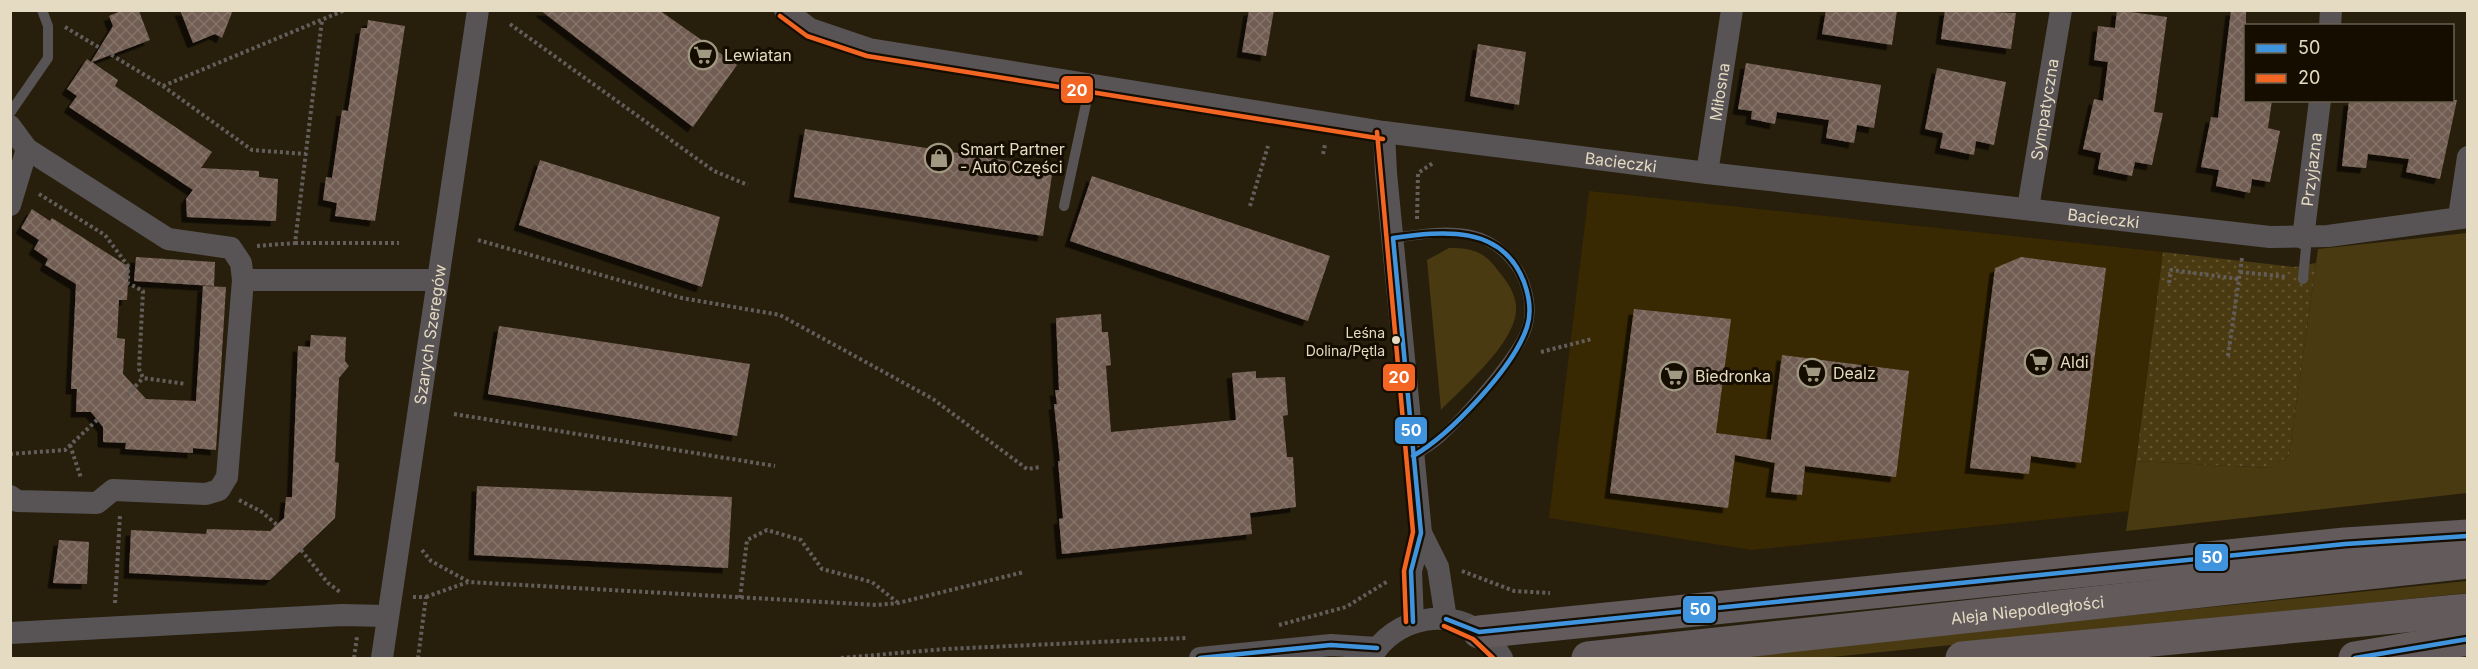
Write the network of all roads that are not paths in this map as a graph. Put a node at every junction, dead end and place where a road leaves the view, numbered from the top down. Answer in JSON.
{"nodes":[{"id":1,"x":478,"y":10,"type":"edge"},
{"id":2,"x":785,"y":10,"type":"edge"},
{"id":3,"x":1732,"y":10,"type":"edge"},
{"id":4,"x":2061,"y":10,"type":"edge"},
{"id":5,"x":43,"y":13,"type":"edge"},
{"id":6,"x":1090,"y":85,"type":"junction"},
{"id":7,"x":2320,"y":102,"type":"edge"},
{"id":8,"x":10,"y":113,"type":"edge"},
{"id":9,"x":10,"y":126,"type":"edge"},
{"id":10,"x":1384,"y":132,"type":"junction"},
{"id":11,"x":27,"y":149,"type":"junction"},
{"id":12,"x":2468,"y":157,"type":"edge"},
{"id":13,"x":1707,"y":173,"type":"junction"},
{"id":14,"x":10,"y":205,"type":"edge"},
{"id":15,"x":1064,"y":206,"type":"dead end"},
{"id":16,"x":2028,"y":208,"type":"junction"},
{"id":17,"x":2463,"y":217,"type":"edge"},
{"id":18,"x":1393,"y":238,"type":"junction"},
{"id":19,"x":2305,"y":238,"type":"junction"},
{"id":20,"x":2303,"y":279,"type":"road end"},
{"id":21,"x":243,"y":280,"type":"junction"},
{"id":22,"x":437,"y":280,"type":"junction"},
{"id":23,"x":1413,"y":456,"type":"junction"},
{"id":24,"x":10,"y":496,"type":"edge"},
{"id":25,"x":1421,"y":533,"type":"junction"},
{"id":26,"x":2468,"y":536,"type":"edge"},
{"id":27,"x":2468,"y":562,"type":"edge"},
{"id":28,"x":2468,"y":610,"type":"edge"},
{"id":29,"x":386,"y":616,"type":"junction"},
{"id":30,"x":1446,"y":619,"type":"junction"},
{"id":31,"x":1413,"y":622,"type":"junction"},
{"id":32,"x":10,"y":633,"type":"edge"},
{"id":33,"x":1484,"y":636,"type":"junction"},
{"id":34,"x":2468,"y":639,"type":"edge"},
{"id":35,"x":1197,"y":648,"type":"edge"},
{"id":36,"x":1374,"y":654,"type":"edge"},
{"id":37,"x":382,"y":658,"type":"edge"},
{"id":38,"x":1502,"y":658,"type":"edge"},
{"id":39,"x":1588,"y":658,"type":"edge"},
{"id":40,"x":1962,"y":658,"type":"edge"},
{"id":41,"x":2355,"y":658,"type":"edge"}],
"edges":[{"from":1,"to":22,"type":"street","name":"Szarych Szeregów"},
{"from":2,"to":6,"type":"street","name":"Bacieczki"},
{"from":3,"to":13,"type":"street","name":"Miłosna"},
{"from":4,"to":16,"type":"street","name":"Sympatyczna"},
{"from":5,"to":8,"type":"lane"},
{"from":6,"to":10,"type":"street","name":"Bacieczki"},
{"from":6,"to":15,"type":"lane"},
{"from":7,"to":19,"type":"street","name":"Przyjazna"},
{"from":9,"to":11,"type":"street"},
{"from":10,"to":13,"type":"street","name":"Bacieczki"},
{"from":10,"to":18,"type":"street"},
{"from":11,"to":14,"type":"street"},
{"from":11,"to":21,"type":"street"},
{"from":12,"to":17,"type":"street"},
{"from":13,"to":16,"type":"street","name":"Bacieczki"},
{"from":16,"to":19,"type":"street","name":"Bacieczki"},
{"from":17,"to":19,"type":"street","name":"Bacieczki"},
{"from":18,"to":23,"type":"street"},
{"from":18,"to":23,"type":"lane"},
{"from":19,"to":20,"type":"lane"},
{"from":21,"to":22,"type":"street"},
{"from":21,"to":24,"type":"street"},
{"from":22,"to":29,"type":"street","name":"Szarych Szeregów"},
{"from":23,"to":25,"type":"street"},
{"from":25,"to":30,"type":"street"},
{"from":25,"to":31,"type":"street"},
{"from":26,"to":33,"type":"main road"},
{"from":27,"to":39,"type":"main road","name":"Aleja Niepodległości"},
{"from":28,"to":40,"type":"main road"},
{"from":29,"to":32,"type":"street"},
{"from":29,"to":37,"type":"street","name":"Szarych Szeregów"},
{"from":30,"to":31,"type":"street"},
{"from":30,"to":33,"type":"street"},
{"from":31,"to":36,"type":"street"},
{"from":33,"to":38,"type":"street"},
{"from":34,"to":41,"type":"main road"},
{"from":35,"to":36,"type":"street"}]}
